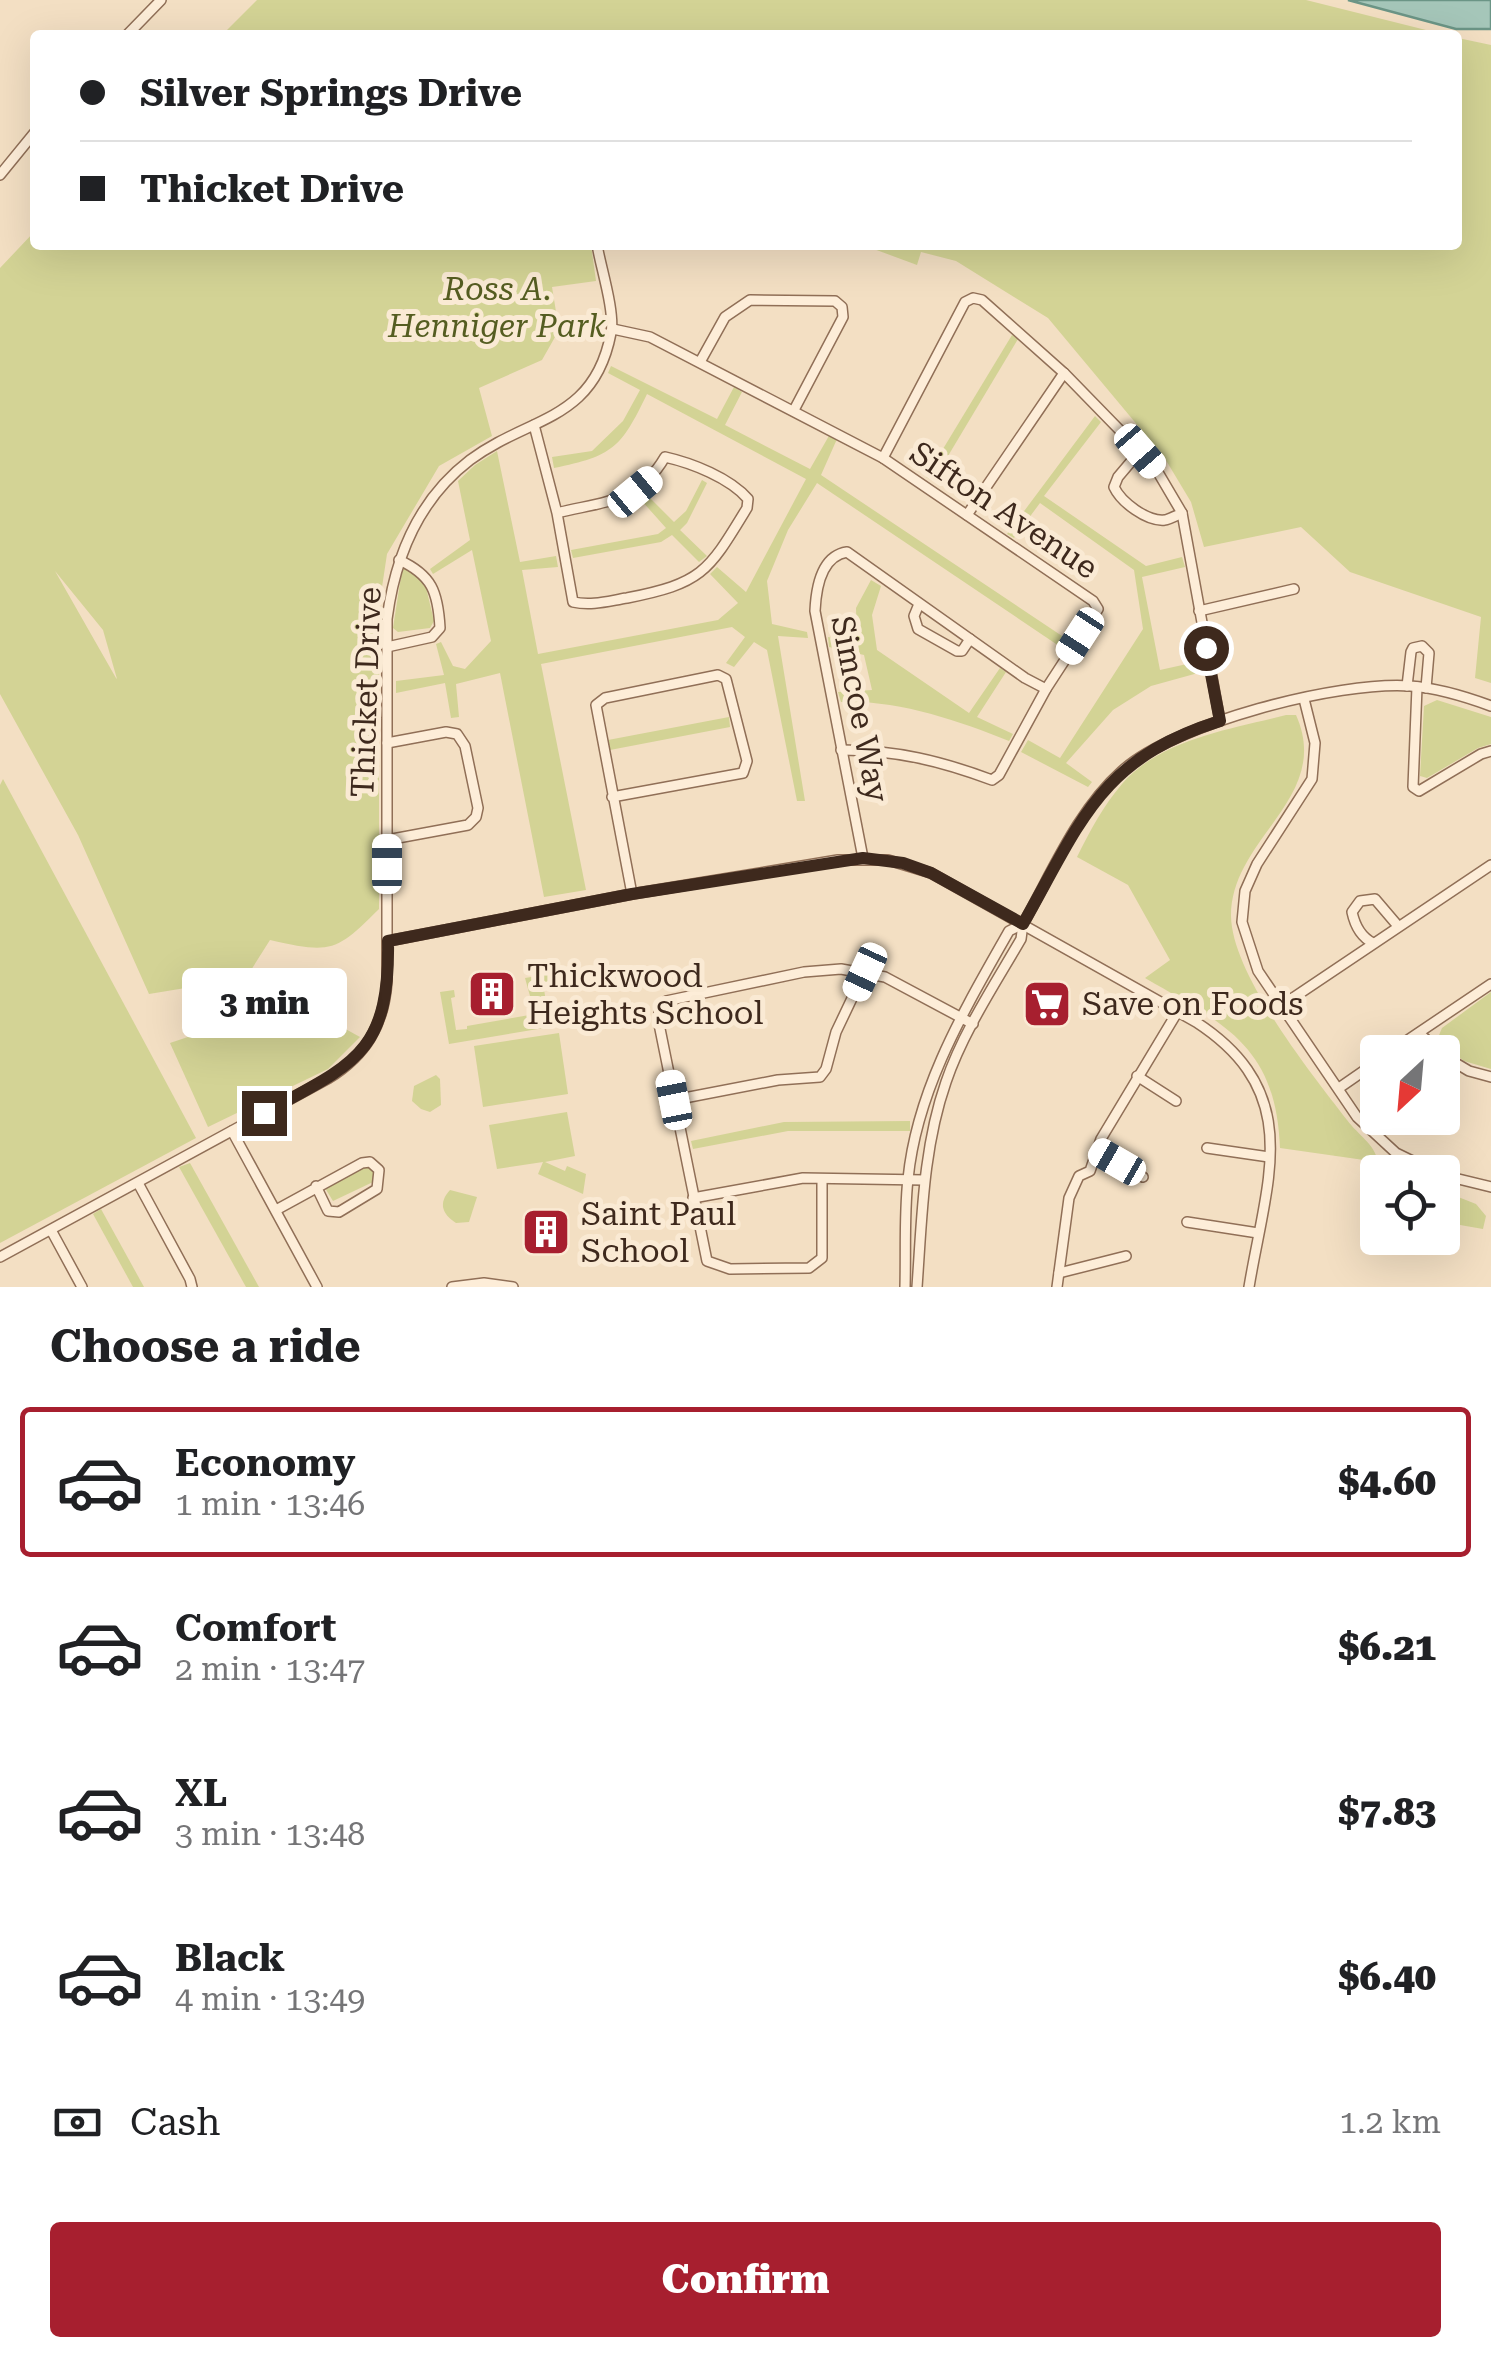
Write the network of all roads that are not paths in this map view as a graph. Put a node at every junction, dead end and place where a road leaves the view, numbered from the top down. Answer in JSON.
{"nodes":[{"id":1,"x":162,"y":0,"type":"edge"},
{"id":2,"x":132,"y":30,"type":"edge"},
{"id":3,"x":30,"y":138,"type":"edge"},
{"id":4,"x":0,"y":175,"type":"edge"},
{"id":5,"x":598,"y":250,"type":"dead end"},
{"id":6,"x":612,"y":329,"type":"junction"},
{"id":7,"x":700,"y":362,"type":"junction"},
{"id":8,"x":1064,"y":373,"type":"junction"},
{"id":9,"x":794,"y":410,"type":"junction"},
{"id":10,"x":534,"y":425,"type":"junction"},
{"id":11,"x":1140,"y":451,"type":"junction"},
{"id":12,"x":883,"y":458,"type":"junction"},
{"id":13,"x":556,"y":513,"type":"junction"},
{"id":14,"x":1182,"y":513,"type":"junction"},
{"id":15,"x":967,"y":515,"type":"junction"},
{"id":16,"x":399,"y":560,"type":"junction"},
{"id":17,"x":1294,"y":588,"type":"dead end"},
{"id":18,"x":919,"y":604,"type":"junction"},
{"id":19,"x":1198,"y":611,"type":"junction"},
{"id":20,"x":970,"y":639,"type":"junction"},
{"id":21,"x":388,"y":647,"type":"junction"},
{"id":22,"x":1416,"y":687,"type":"junction"},
{"id":23,"x":1046,"y":689,"type":"junction"},
{"id":24,"x":1304,"y":698,"type":"junction"},
{"id":25,"x":1491,"y":706,"type":"edge"},
{"id":26,"x":1220,"y":721,"type":"junction"},
{"id":27,"x":387,"y":743,"type":"junction"},
{"id":28,"x":841,"y":750,"type":"junction"},
{"id":29,"x":1491,"y":751,"type":"edge"},
{"id":30,"x":612,"y":797,"type":"junction"},
{"id":31,"x":387,"y":840,"type":"junction"},
{"id":32,"x":863,"y":858,"type":"junction"},
{"id":33,"x":1491,"y":865,"type":"edge"},
{"id":34,"x":632,"y":894,"type":"junction"},
{"id":35,"x":1023,"y":924,"type":"junction"},
{"id":36,"x":1398,"y":926,"type":"junction"},
{"id":37,"x":388,"y":941,"type":"junction"},
{"id":38,"x":1373,"y":943,"type":"junction"},
{"id":39,"x":865,"y":972,"type":"junction"},
{"id":40,"x":1491,"y":984,"type":"edge"},
{"id":41,"x":1281,"y":1006,"type":"junction"},
{"id":42,"x":1178,"y":1011,"type":"junction"},
{"id":43,"x":961,"y":1017,"type":"junction"},
{"id":44,"x":974,"y":1024,"type":"junction"},
{"id":45,"x":1419,"y":1033,"type":"joint"},
{"id":46,"x":1416,"y":1035,"type":"edge"},
{"id":47,"x":1460,"y":1066,"type":"edge"},
{"id":48,"x":1360,"y":1073,"type":"edge"},
{"id":49,"x":1137,"y":1076,"type":"junction"},
{"id":50,"x":1491,"y":1077,"type":"edge"},
{"id":51,"x":1338,"y":1088,"type":"junction"},
{"id":52,"x":674,"y":1100,"type":"junction"},
{"id":53,"x":1176,"y":1100,"type":"dead end"},
{"id":54,"x":232,"y":1131,"type":"junction"},
{"id":55,"x":1207,"y":1148,"type":"dead end"},
{"id":56,"x":1099,"y":1152,"type":"junction"},
{"id":57,"x":1402,"y":1155,"type":"edge"},
{"id":58,"x":1270,"y":1157,"type":"junction"},
{"id":59,"x":1143,"y":1176,"type":"dead end"},
{"id":60,"x":822,"y":1178,"type":"junction"},
{"id":61,"x":1460,"y":1179,"type":"edge"},
{"id":62,"x":908,"y":1180,"type":"junction"},
{"id":63,"x":924,"y":1180,"type":"junction"},
{"id":64,"x":138,"y":1182,"type":"junction"},
{"id":65,"x":316,"y":1186,"type":"junction"},
{"id":66,"x":1491,"y":1187,"type":"edge"},
{"id":67,"x":693,"y":1198,"type":"junction"},
{"id":68,"x":276,"y":1210,"type":"junction"},
{"id":69,"x":1187,"y":1222,"type":"dead end"},
{"id":70,"x":50,"y":1230,"type":"junction"},
{"id":71,"x":1258,"y":1232,"type":"junction"},
{"id":72,"x":1126,"y":1256,"type":"dead end"},
{"id":73,"x":0,"y":1257,"type":"edge"},
{"id":74,"x":1059,"y":1272,"type":"junction"},
{"id":75,"x":82,"y":1287,"type":"edge"},
{"id":76,"x":192,"y":1287,"type":"edge"},
{"id":77,"x":317,"y":1287,"type":"edge"},
{"id":78,"x":452,"y":1287,"type":"edge"},
{"id":79,"x":513,"y":1287,"type":"edge"},
{"id":80,"x":905,"y":1287,"type":"edge"},
{"id":81,"x":917,"y":1287,"type":"edge"},
{"id":82,"x":1057,"y":1287,"type":"edge"},
{"id":83,"x":1249,"y":1287,"type":"edge"}],
"edges":[{"from":1,"to":2,"type":"street"},
{"from":3,"to":4,"type":"street"},
{"from":5,"to":6,"type":"street"},
{"from":6,"to":7,"type":"street","name":"Sifton Avenue"},
{"from":6,"to":10,"type":"street","name":"Thicket Drive"},
{"from":7,"to":9,"type":"street","name":"Sifton Avenue"},
{"from":7,"to":9,"type":"street"},
{"from":8,"to":11,"type":"street"},
{"from":8,"to":12,"type":"street"},
{"from":8,"to":15,"type":"street"},
{"from":9,"to":12,"type":"street","name":"Sifton Avenue"},
{"from":10,"to":13,"type":"street"},
{"from":10,"to":16,"type":"street","name":"Thicket Drive"},
{"from":11,"to":14,"type":"street"},
{"from":11,"to":14,"type":"street"},
{"from":12,"to":15,"type":"street","name":"Sifton Avenue"},
{"from":13,"to":13,"type":"street"},
{"from":14,"to":19,"type":"street"},
{"from":15,"to":23,"type":"street","name":"Sifton Avenue"},
{"from":16,"to":21,"type":"street","name":"Thicket Drive"},
{"from":16,"to":21,"type":"street"},
{"from":17,"to":19,"type":"street"},
{"from":18,"to":20,"type":"street","name":"Simcoe Way"},
{"from":18,"to":20,"type":"street","name":"Simcoe Way"},
{"from":18,"to":28,"type":"street","name":"Simcoe Way"},
{"from":19,"to":26,"type":"street"},
{"from":20,"to":23,"type":"street","name":"Simcoe Way"},
{"from":21,"to":27,"type":"street","name":"Thicket Drive"},
{"from":22,"to":24,"type":"street"},
{"from":22,"to":25,"type":"street"},
{"from":22,"to":29,"type":"street"},
{"from":23,"to":28,"type":"street","name":"Sifton Avenue"},
{"from":24,"to":26,"type":"street"},
{"from":24,"to":41,"type":"street"},
{"from":26,"to":35,"type":"street"},
{"from":27,"to":31,"type":"street","name":"Thicket Drive"},
{"from":27,"to":31,"type":"street"},
{"from":28,"to":32,"type":"street","name":"Simcoe Way"},
{"from":30,"to":30,"type":"street"},
{"from":30,"to":34,"type":"street"},
{"from":31,"to":37,"type":"street","name":"Thicket Drive"},
{"from":32,"to":34,"type":"street"},
{"from":32,"to":35,"type":"street"},
{"from":33,"to":36,"type":"street"},
{"from":34,"to":37,"type":"street"},
{"from":35,"to":42,"type":"street"},
{"from":35,"to":43,"type":"street"},
{"from":35,"to":44,"type":"street"},
{"from":36,"to":38,"type":"street"},
{"from":36,"to":38,"type":"street"},
{"from":37,"to":54,"type":"street","name":"Thicket Drive"},
{"from":38,"to":41,"type":"street"},
{"from":39,"to":43,"type":"street"},
{"from":39,"to":52,"type":"street"},
{"from":39,"to":52,"type":"street"},
{"from":40,"to":45,"type":"street"},
{"from":41,"to":51,"type":"street"},
{"from":42,"to":49,"type":"street"},
{"from":42,"to":58,"type":"street"},
{"from":43,"to":44,"type":"street"},
{"from":43,"to":62,"type":"street"},
{"from":44,"to":63,"type":"street"},
{"from":45,"to":46,"type":"street"},
{"from":47,"to":50,"type":"street"},
{"from":48,"to":51,"type":"street"},
{"from":49,"to":53,"type":"street"},
{"from":49,"to":56,"type":"street"},
{"from":51,"to":57,"type":"street"},
{"from":52,"to":67,"type":"street"},
{"from":54,"to":64,"type":"street","name":"Thicket Drive"},
{"from":54,"to":68,"type":"street"},
{"from":55,"to":58,"type":"street"},
{"from":56,"to":59,"type":"street"},
{"from":56,"to":74,"type":"street"},
{"from":58,"to":71,"type":"street"},
{"from":60,"to":62,"type":"street"},
{"from":60,"to":67,"type":"street"},
{"from":60,"to":67,"type":"street"},
{"from":61,"to":66,"type":"street"},
{"from":62,"to":63,"type":"street"},
{"from":62,"to":80,"type":"street"},
{"from":63,"to":81,"type":"street"},
{"from":64,"to":70,"type":"street","name":"Thicket Drive"},
{"from":64,"to":76,"type":"street"},
{"from":65,"to":65,"type":"street"},
{"from":65,"to":68,"type":"street"},
{"from":68,"to":77,"type":"street"},
{"from":69,"to":71,"type":"street"},
{"from":70,"to":73,"type":"street","name":"Thicket Drive"},
{"from":70,"to":75,"type":"street"},
{"from":71,"to":83,"type":"street"},
{"from":72,"to":74,"type":"street"},
{"from":74,"to":82,"type":"street"},
{"from":78,"to":79,"type":"street"}]}
